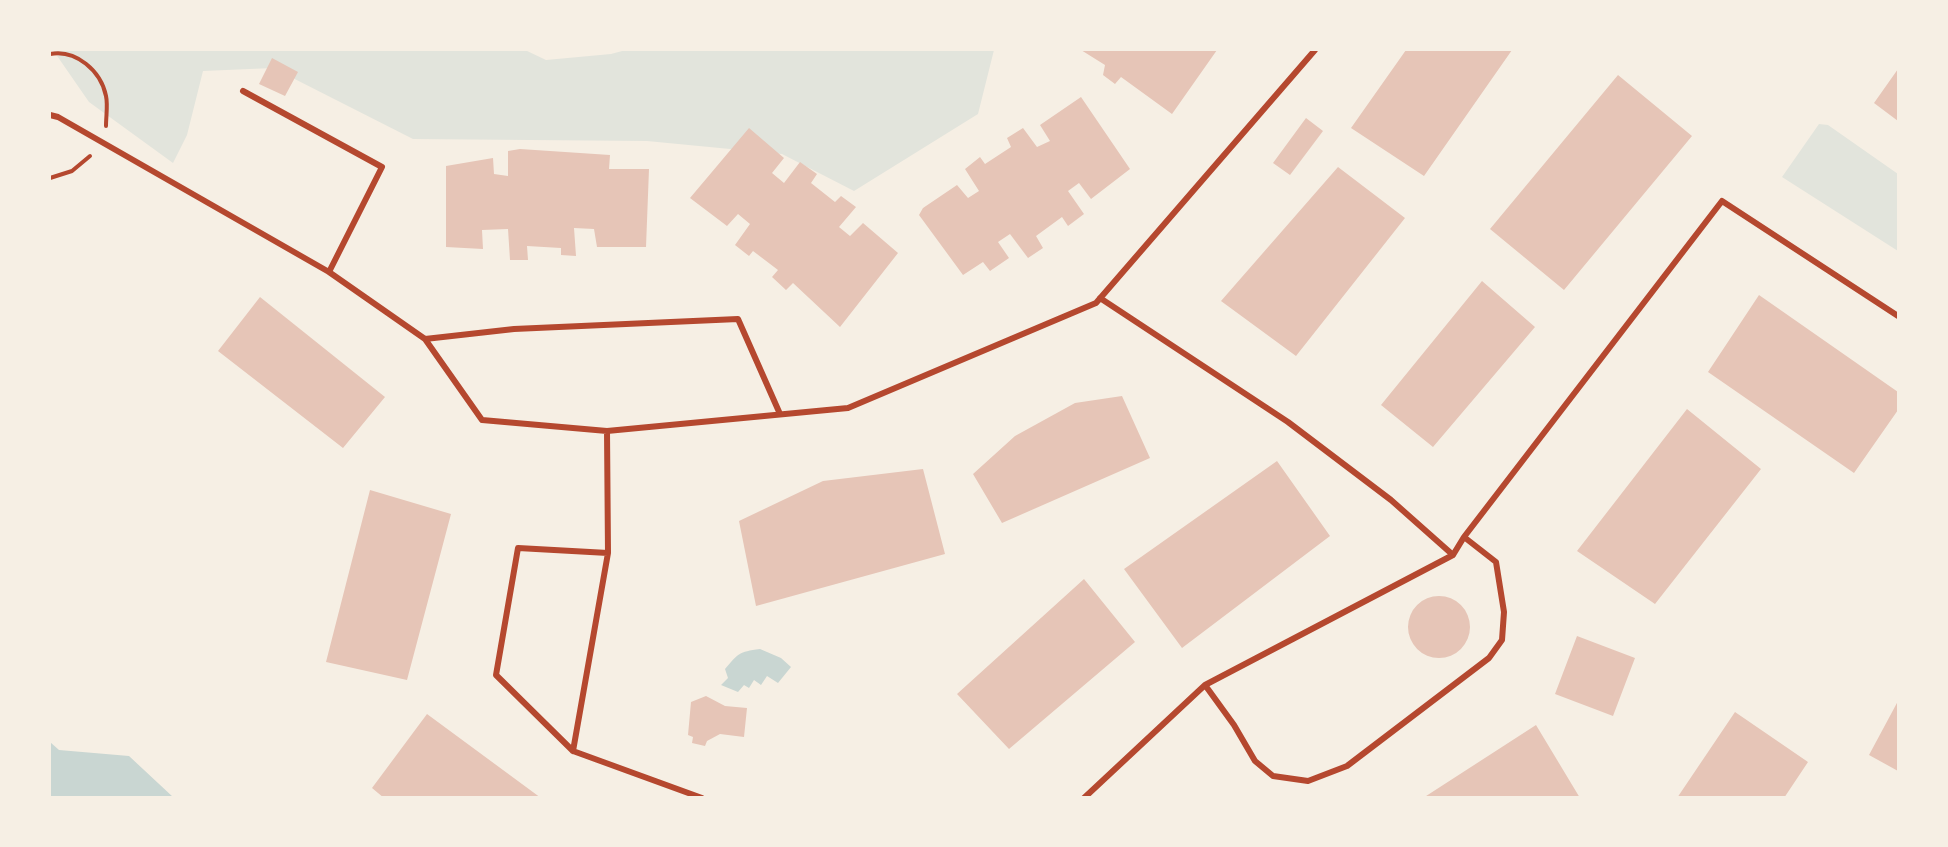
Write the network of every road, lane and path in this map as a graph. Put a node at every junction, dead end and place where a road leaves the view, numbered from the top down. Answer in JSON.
{"nodes":[{"id":1,"x":1315,"y":50,"type":"edge"},
{"id":2,"x":50,"y":54,"type":"edge"},
{"id":3,"x":243,"y":91,"type":"dead end"},
{"id":4,"x":50,"y":115,"type":"edge"},
{"id":5,"x":100,"y":141,"type":"junction"},
{"id":6,"x":50,"y":178,"type":"edge"},
{"id":7,"x":329,"y":272,"type":"junction"},
{"id":8,"x":1100,"y":298,"type":"junction"},
{"id":9,"x":1899,"y":316,"type":"edge"},
{"id":10,"x":425,"y":339,"type":"junction"},
{"id":11,"x":780,"y":414,"type":"junction"},
{"id":12,"x":607,"y":431,"type":"junction"},
{"id":13,"x":1464,"y":537,"type":"junction"},
{"id":14,"x":608,"y":553,"type":"junction"},
{"id":15,"x":1453,"y":555,"type":"junction"},
{"id":16,"x":1205,"y":685,"type":"junction"},
{"id":17,"x":573,"y":751,"type":"junction"},
{"id":18,"x":702,"y":798,"type":"edge"},
{"id":19,"x":1084,"y":798,"type":"edge"}],
"edges":[{"from":1,"to":8,"type":"street"},
{"from":2,"to":5,"type":"path"},
{"from":3,"to":7,"type":"street"},
{"from":4,"to":5,"type":"street"},
{"from":5,"to":6,"type":"path"},
{"from":5,"to":7,"type":"street"},
{"from":7,"to":10,"type":"street"},
{"from":8,"to":11,"type":"street"},
{"from":8,"to":15,"type":"street"},
{"from":9,"to":13,"type":"street"},
{"from":10,"to":11,"type":"street"},
{"from":10,"to":12,"type":"street"},
{"from":11,"to":12,"type":"street"},
{"from":12,"to":14,"type":"street"},
{"from":13,"to":15,"type":"street"},
{"from":13,"to":16,"type":"street"},
{"from":14,"to":17,"type":"street"},
{"from":14,"to":17,"type":"street"},
{"from":15,"to":16,"type":"street"},
{"from":16,"to":19,"type":"street"},
{"from":17,"to":18,"type":"street"}]}
